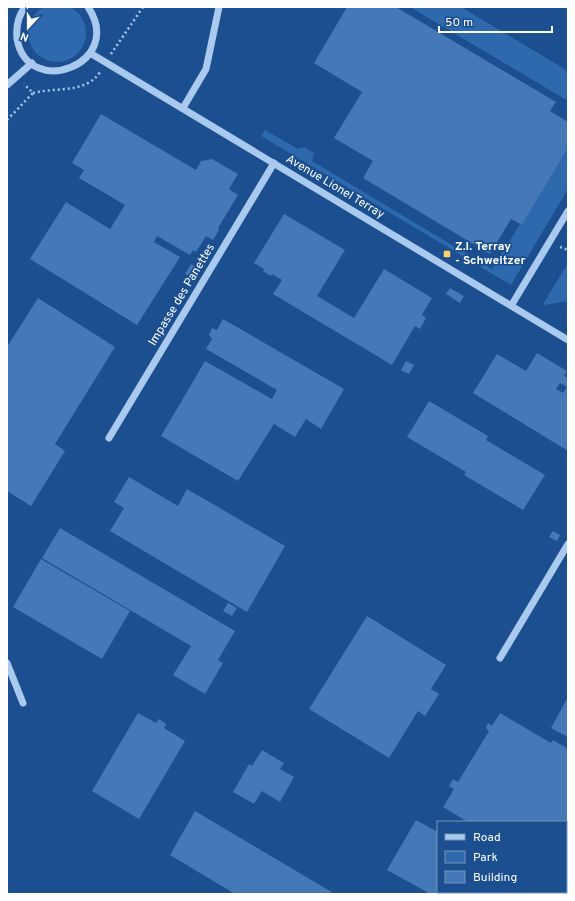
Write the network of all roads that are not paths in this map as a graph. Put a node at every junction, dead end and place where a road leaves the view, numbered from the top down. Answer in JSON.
{"nodes":[{"id":1,"x":88,"y":7,"type":"edge"},
{"id":2,"x":219,"y":7,"type":"edge"},
{"id":3,"x":21,"y":8,"type":"edge"},
{"id":4,"x":90,"y":53,"type":"junction"},
{"id":5,"x":32,"y":63,"type":"junction"},
{"id":6,"x":7,"y":85,"type":"edge"},
{"id":7,"x":183,"y":108,"type":"junction"},
{"id":8,"x":274,"y":163,"type":"junction"},
{"id":9,"x":568,"y":210,"type":"edge"},
{"id":10,"x":511,"y":306,"type":"junction"},
{"id":11,"x":568,"y":340,"type":"edge"},
{"id":12,"x":109,"y":438,"type":"dead end"},
{"id":13,"x":568,"y":544,"type":"edge"},
{"id":14,"x":500,"y":658,"type":"dead end"},
{"id":15,"x":7,"y":663,"type":"edge"},
{"id":16,"x":23,"y":703,"type":"dead end"}],
"edges":[{"from":1,"to":4,"type":"street"},
{"from":2,"to":7,"type":"street"},
{"from":3,"to":5,"type":"street"},
{"from":4,"to":5,"type":"street"},
{"from":4,"to":7,"type":"street","name":"Avenue Lionel Terray"},
{"from":5,"to":6,"type":"street"},
{"from":7,"to":8,"type":"street","name":"Avenue Lionel Terray"},
{"from":8,"to":10,"type":"street","name":"Avenue Lionel Terray"},
{"from":8,"to":12,"type":"street","name":"Impasse des Panettes"},
{"from":9,"to":10,"type":"street"},
{"from":10,"to":11,"type":"street","name":"Avenue Lionel Terray"},
{"from":13,"to":14,"type":"street"},
{"from":15,"to":16,"type":"street"}]}
